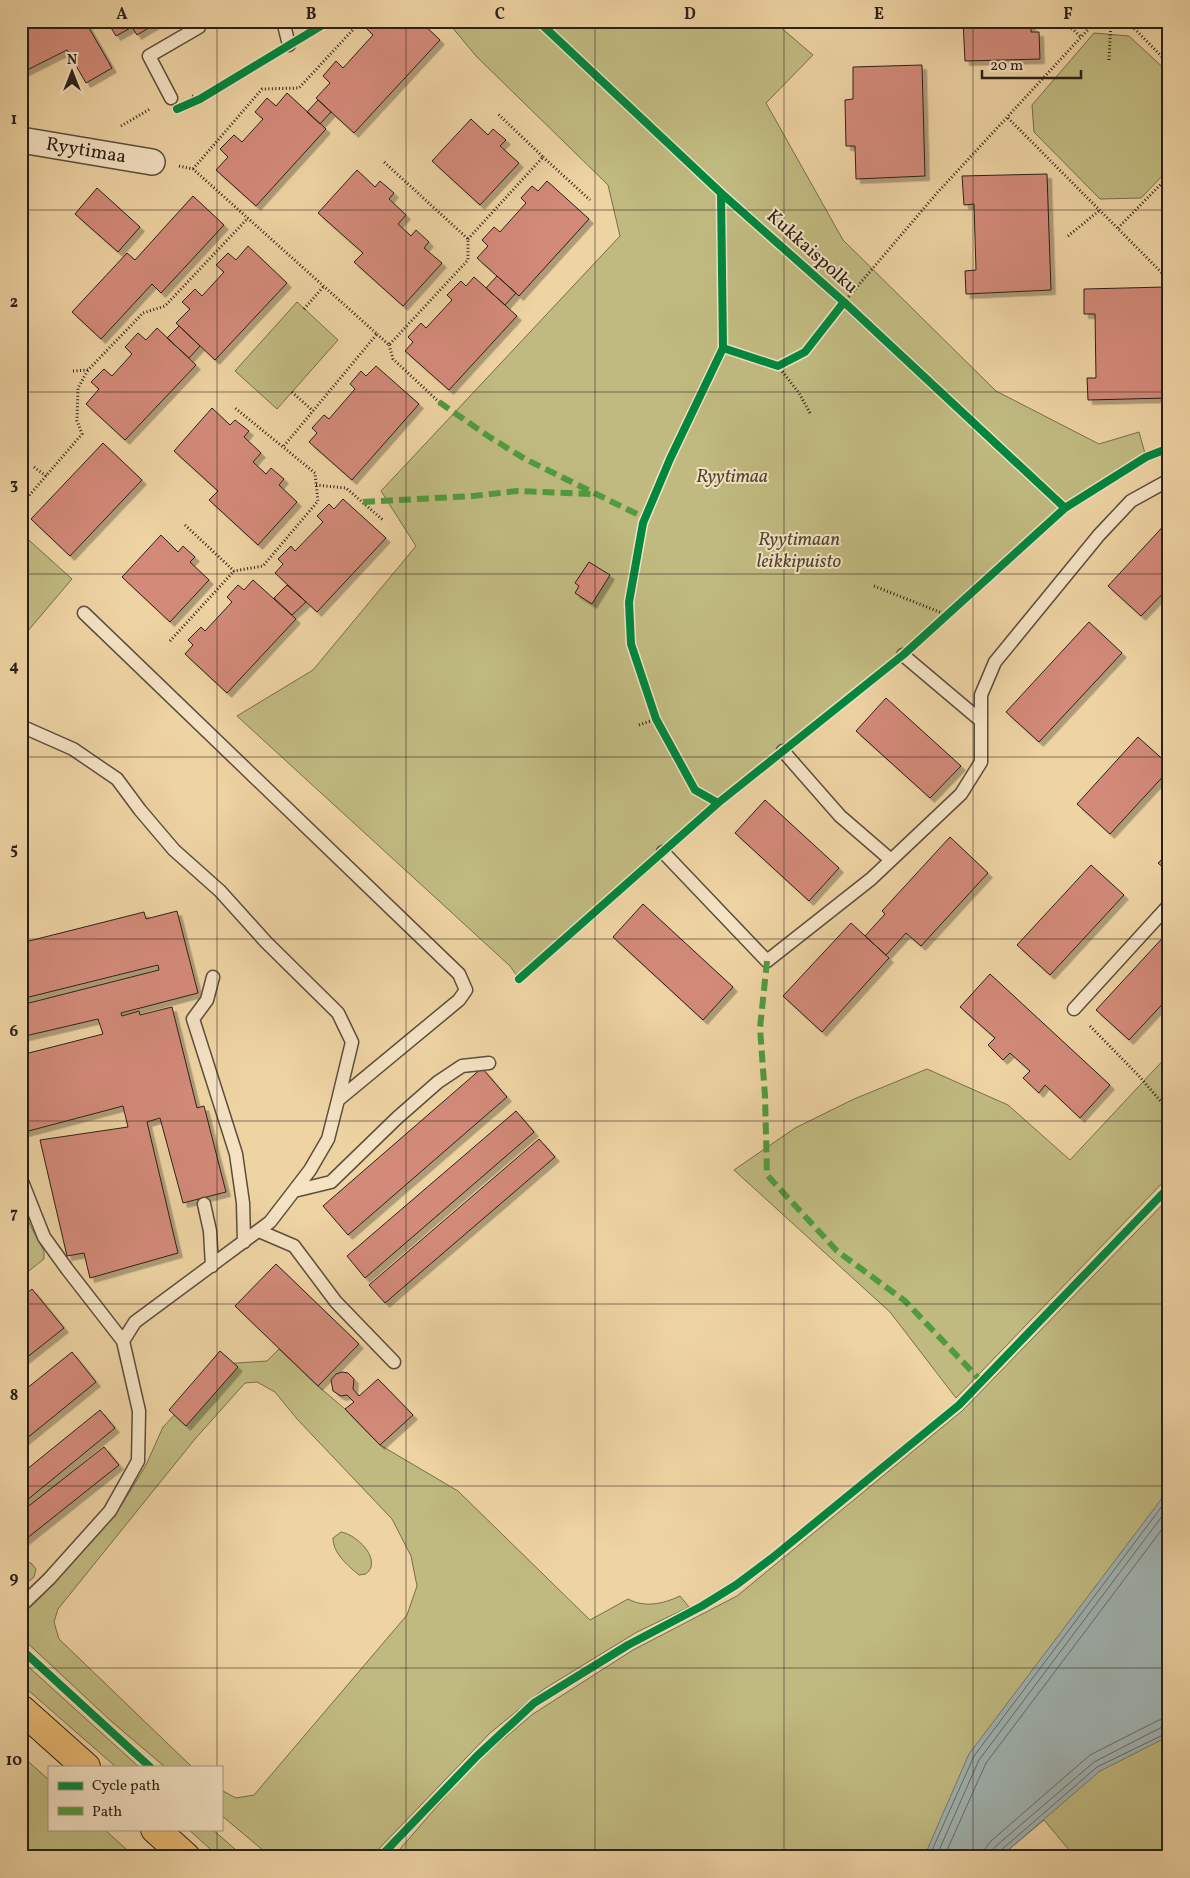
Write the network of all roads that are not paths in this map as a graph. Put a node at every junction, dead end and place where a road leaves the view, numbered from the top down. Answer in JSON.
{"nodes":[{"id":1,"x":283,"y":21,"type":"edge"},
{"id":2,"x":199,"y":27,"type":"dead end"},
{"id":3,"x":289,"y":45,"type":"dead end"},
{"id":4,"x":171,"y":98,"type":"road end"},
{"id":5,"x":21,"y":140,"type":"edge"},
{"id":6,"x":152,"y":162,"type":"road end"},
{"id":7,"x":1169,"y":480,"type":"edge"},
{"id":8,"x":84,"y":612,"type":"dead end"},
{"id":9,"x":903,"y":655,"type":"dead end"},
{"id":10,"x":980,"y":720,"type":"junction"},
{"id":11,"x":21,"y":726,"type":"edge"},
{"id":12,"x":783,"y":751,"type":"dead end"},
{"id":13,"x":663,"y":852,"type":"dead end"},
{"id":14,"x":891,"y":860,"type":"junction"},
{"id":15,"x":1169,"y":905,"type":"edge"},
{"id":16,"x":213,"y":978,"type":"dead end"},
{"id":17,"x":1074,"y":1009,"type":"road end"},
{"id":18,"x":489,"y":1063,"type":"dead end"},
{"id":19,"x":338,"y":1100,"type":"junction"},
{"id":20,"x":21,"y":1179,"type":"edge"},
{"id":21,"x":294,"y":1191,"type":"junction"},
{"id":22,"x":204,"y":1204,"type":"dead end"},
{"id":23,"x":259,"y":1231,"type":"junction"},
{"id":24,"x":244,"y":1242,"type":"junction"},
{"id":25,"x":212,"y":1266,"type":"junction"},
{"id":26,"x":123,"y":1341,"type":"junction"},
{"id":27,"x":394,"y":1362,"type":"dead end"},
{"id":28,"x":21,"y":1606,"type":"edge"},
{"id":29,"x":21,"y":1709,"type":"edge"},
{"id":30,"x":85,"y":1766,"type":"edge"},
{"id":31,"x":156,"y":1830,"type":"edge"},
{"id":32,"x":186,"y":1857,"type":"edge"}],
"edges":[{"from":1,"to":3,"type":"lane"},
{"from":2,"to":4,"type":"lane"},
{"from":5,"to":6,"type":"street","name":"Ryytimaa"},
{"from":7,"to":10,"type":"lane"},
{"from":8,"to":19,"type":"lane"},
{"from":9,"to":10,"type":"lane"},
{"from":10,"to":14,"type":"lane"},
{"from":11,"to":19,"type":"lane"},
{"from":12,"to":14,"type":"lane"},
{"from":13,"to":14,"type":"lane"},
{"from":15,"to":17,"type":"lane"},
{"from":16,"to":24,"type":"lane"},
{"from":18,"to":21,"type":"lane"},
{"from":19,"to":21,"type":"lane"},
{"from":20,"to":26,"type":"lane"},
{"from":21,"to":23,"type":"lane"},
{"from":22,"to":25,"type":"lane"},
{"from":23,"to":24,"type":"lane"},
{"from":23,"to":27,"type":"lane"},
{"from":24,"to":25,"type":"lane"},
{"from":25,"to":26,"type":"lane"},
{"from":26,"to":28,"type":"lane"},
{"from":29,"to":30,"type":"main road"},
{"from":31,"to":32,"type":"main road"}]}
